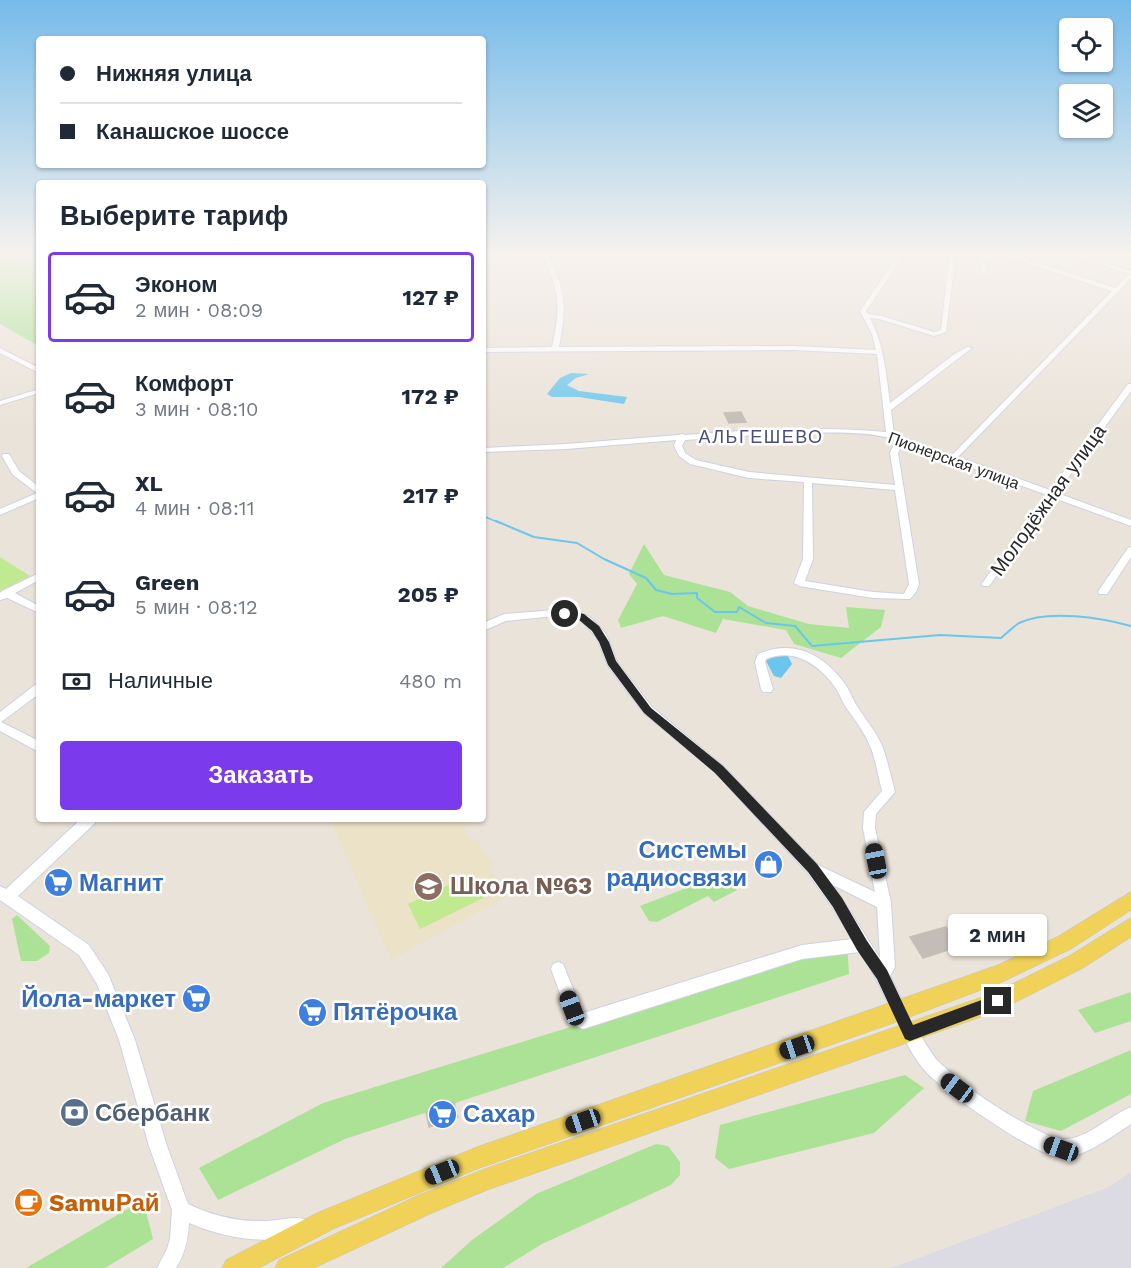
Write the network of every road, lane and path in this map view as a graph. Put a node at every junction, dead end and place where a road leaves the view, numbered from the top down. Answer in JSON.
{"nodes":[{"id":1,"x":563,"y":311,"type":"edge"},
{"id":2,"x":863,"y":311,"type":"edge"},
{"id":3,"x":946,"y":311,"type":"edge"},
{"id":4,"x":1097,"y":311,"type":"edge"},
{"id":5,"x":865,"y":316,"type":"junction"},
{"id":6,"x":969,"y":348,"type":"dead end"},
{"id":7,"x":555,"y":349,"type":"junction"},
{"id":8,"x":0,"y":350,"type":"edge"},
{"id":9,"x":486,"y":350,"type":"edge"},
{"id":10,"x":880,"y":352,"type":"junction"},
{"id":11,"x":14,"y":357,"type":"junction"},
{"id":12,"x":0,"y":363,"type":"edge"},
{"id":13,"x":36,"y":369,"type":"edge"},
{"id":14,"x":1131,"y":386,"type":"edge"},
{"id":15,"x":36,"y":392,"type":"edge"},
{"id":16,"x":0,"y":403,"type":"edge"},
{"id":17,"x":887,"y":409,"type":"junction"},
{"id":18,"x":890,"y":435,"type":"junction"},
{"id":19,"x":682,"y":436,"type":"junction"},
{"id":20,"x":902,"y":439,"type":"junction"},
{"id":21,"x":486,"y":450,"type":"edge"},
{"id":22,"x":6,"y":456,"type":"dead end"},
{"id":23,"x":953,"y":458,"type":"junction"},
{"id":24,"x":808,"y":481,"type":"junction"},
{"id":25,"x":899,"y":488,"type":"junction"},
{"id":26,"x":36,"y":490,"type":"edge"},
{"id":27,"x":36,"y":494,"type":"edge"},
{"id":28,"x":1050,"y":495,"type":"junction"},
{"id":29,"x":0,"y":512,"type":"edge"},
{"id":30,"x":1131,"y":523,"type":"edge"},
{"id":31,"x":1131,"y":550,"type":"edge"},
{"id":32,"x":36,"y":578,"type":"edge"},
{"id":33,"x":986,"y":584,"type":"dead end"},
{"id":34,"x":1103,"y":592,"type":"dead end"},
{"id":35,"x":3,"y":595,"type":"edge"},
{"id":36,"x":36,"y":609,"type":"edge"},
{"id":37,"x":486,"y":626,"type":"edge"},
{"id":38,"x":767,"y":689,"type":"dead end"},
{"id":39,"x":36,"y":690,"type":"edge"},
{"id":40,"x":0,"y":718,"type":"edge"},
{"id":41,"x":0,"y":726,"type":"edge"},
{"id":42,"x":36,"y":745,"type":"edge"},
{"id":43,"x":87,"y":822,"type":"edge"},
{"id":44,"x":812,"y":868,"type":"junction"},
{"id":45,"x":4,"y":895,"type":"edge"},
{"id":46,"x":1131,"y":900,"type":"edge"},
{"id":47,"x":884,"y":903,"type":"junction"},
{"id":48,"x":1131,"y":927,"type":"edge"},
{"id":49,"x":862,"y":945,"type":"junction"},
{"id":50,"x":558,"y":969,"type":"dead end"},
{"id":51,"x":882,"y":975,"type":"junction"},
{"id":52,"x":899,"y":1011,"type":"junction"},
{"id":53,"x":910,"y":1034,"type":"junction"},
{"id":54,"x":1131,"y":1114,"type":"edge"},
{"id":55,"x":181,"y":1210,"type":"junction"},
{"id":56,"x":325,"y":1221,"type":"junction"},
{"id":57,"x":166,"y":1268,"type":"edge"},
{"id":58,"x":234,"y":1268,"type":"edge"},
{"id":59,"x":287,"y":1268,"type":"edge"}],
"edges":[{"from":1,"to":7,"type":"street"},
{"from":2,"to":5,"type":"street"},
{"from":3,"to":5,"type":"street"},
{"from":4,"to":23,"type":"street"},
{"from":5,"to":10,"type":"street"},
{"from":6,"to":17,"type":"street"},
{"from":7,"to":9,"type":"street"},
{"from":7,"to":10,"type":"street"},
{"from":8,"to":11,"type":"street"},
{"from":10,"to":17,"type":"street"},
{"from":11,"to":12,"type":"street"},
{"from":11,"to":13,"type":"street"},
{"from":14,"to":28,"type":"street","name":"Молодёжная улица"},
{"from":15,"to":16,"type":"street"},
{"from":17,"to":18,"type":"street"},
{"from":18,"to":19,"type":"street","name":"Пионерская улица"},
{"from":18,"to":20,"type":"street","name":"Пионерская улица"},
{"from":19,"to":21,"type":"street","name":"Пионерская улица"},
{"from":19,"to":24,"type":"street"},
{"from":20,"to":23,"type":"street","name":"Пионерская улица"},
{"from":20,"to":25,"type":"street"},
{"from":22,"to":26,"type":"street"},
{"from":23,"to":28,"type":"street","name":"Пионерская улица"},
{"from":24,"to":25,"type":"street"},
{"from":24,"to":25,"type":"street"},
{"from":27,"to":29,"type":"street"},
{"from":28,"to":30,"type":"street","name":"Пионерская улица"},
{"from":28,"to":33,"type":"street","name":"Молодёжная улица"},
{"from":31,"to":34,"type":"street"},
{"from":32,"to":35,"type":"street"},
{"from":35,"to":36,"type":"street"},
{"from":37,"to":44,"type":"street"},
{"from":38,"to":47,"type":"street"},
{"from":39,"to":40,"type":"street"},
{"from":41,"to":42,"type":"street"},
{"from":43,"to":45,"type":"street"},
{"from":44,"to":47,"type":"street"},
{"from":44,"to":49,"type":"street"},
{"from":45,"to":55,"type":"street"},
{"from":46,"to":52,"type":"main road"},
{"from":47,"to":51,"type":"street"},
{"from":48,"to":53,"type":"main road"},
{"from":49,"to":50,"type":"street"},
{"from":49,"to":51,"type":"street"},
{"from":51,"to":52,"type":"street"},
{"from":52,"to":53,"type":"main road"},
{"from":52,"to":56,"type":"main road"},
{"from":53,"to":54,"type":"street"},
{"from":53,"to":59,"type":"main road"},
{"from":55,"to":56,"type":"street"},
{"from":55,"to":57,"type":"street"},
{"from":56,"to":58,"type":"main road"}]}
